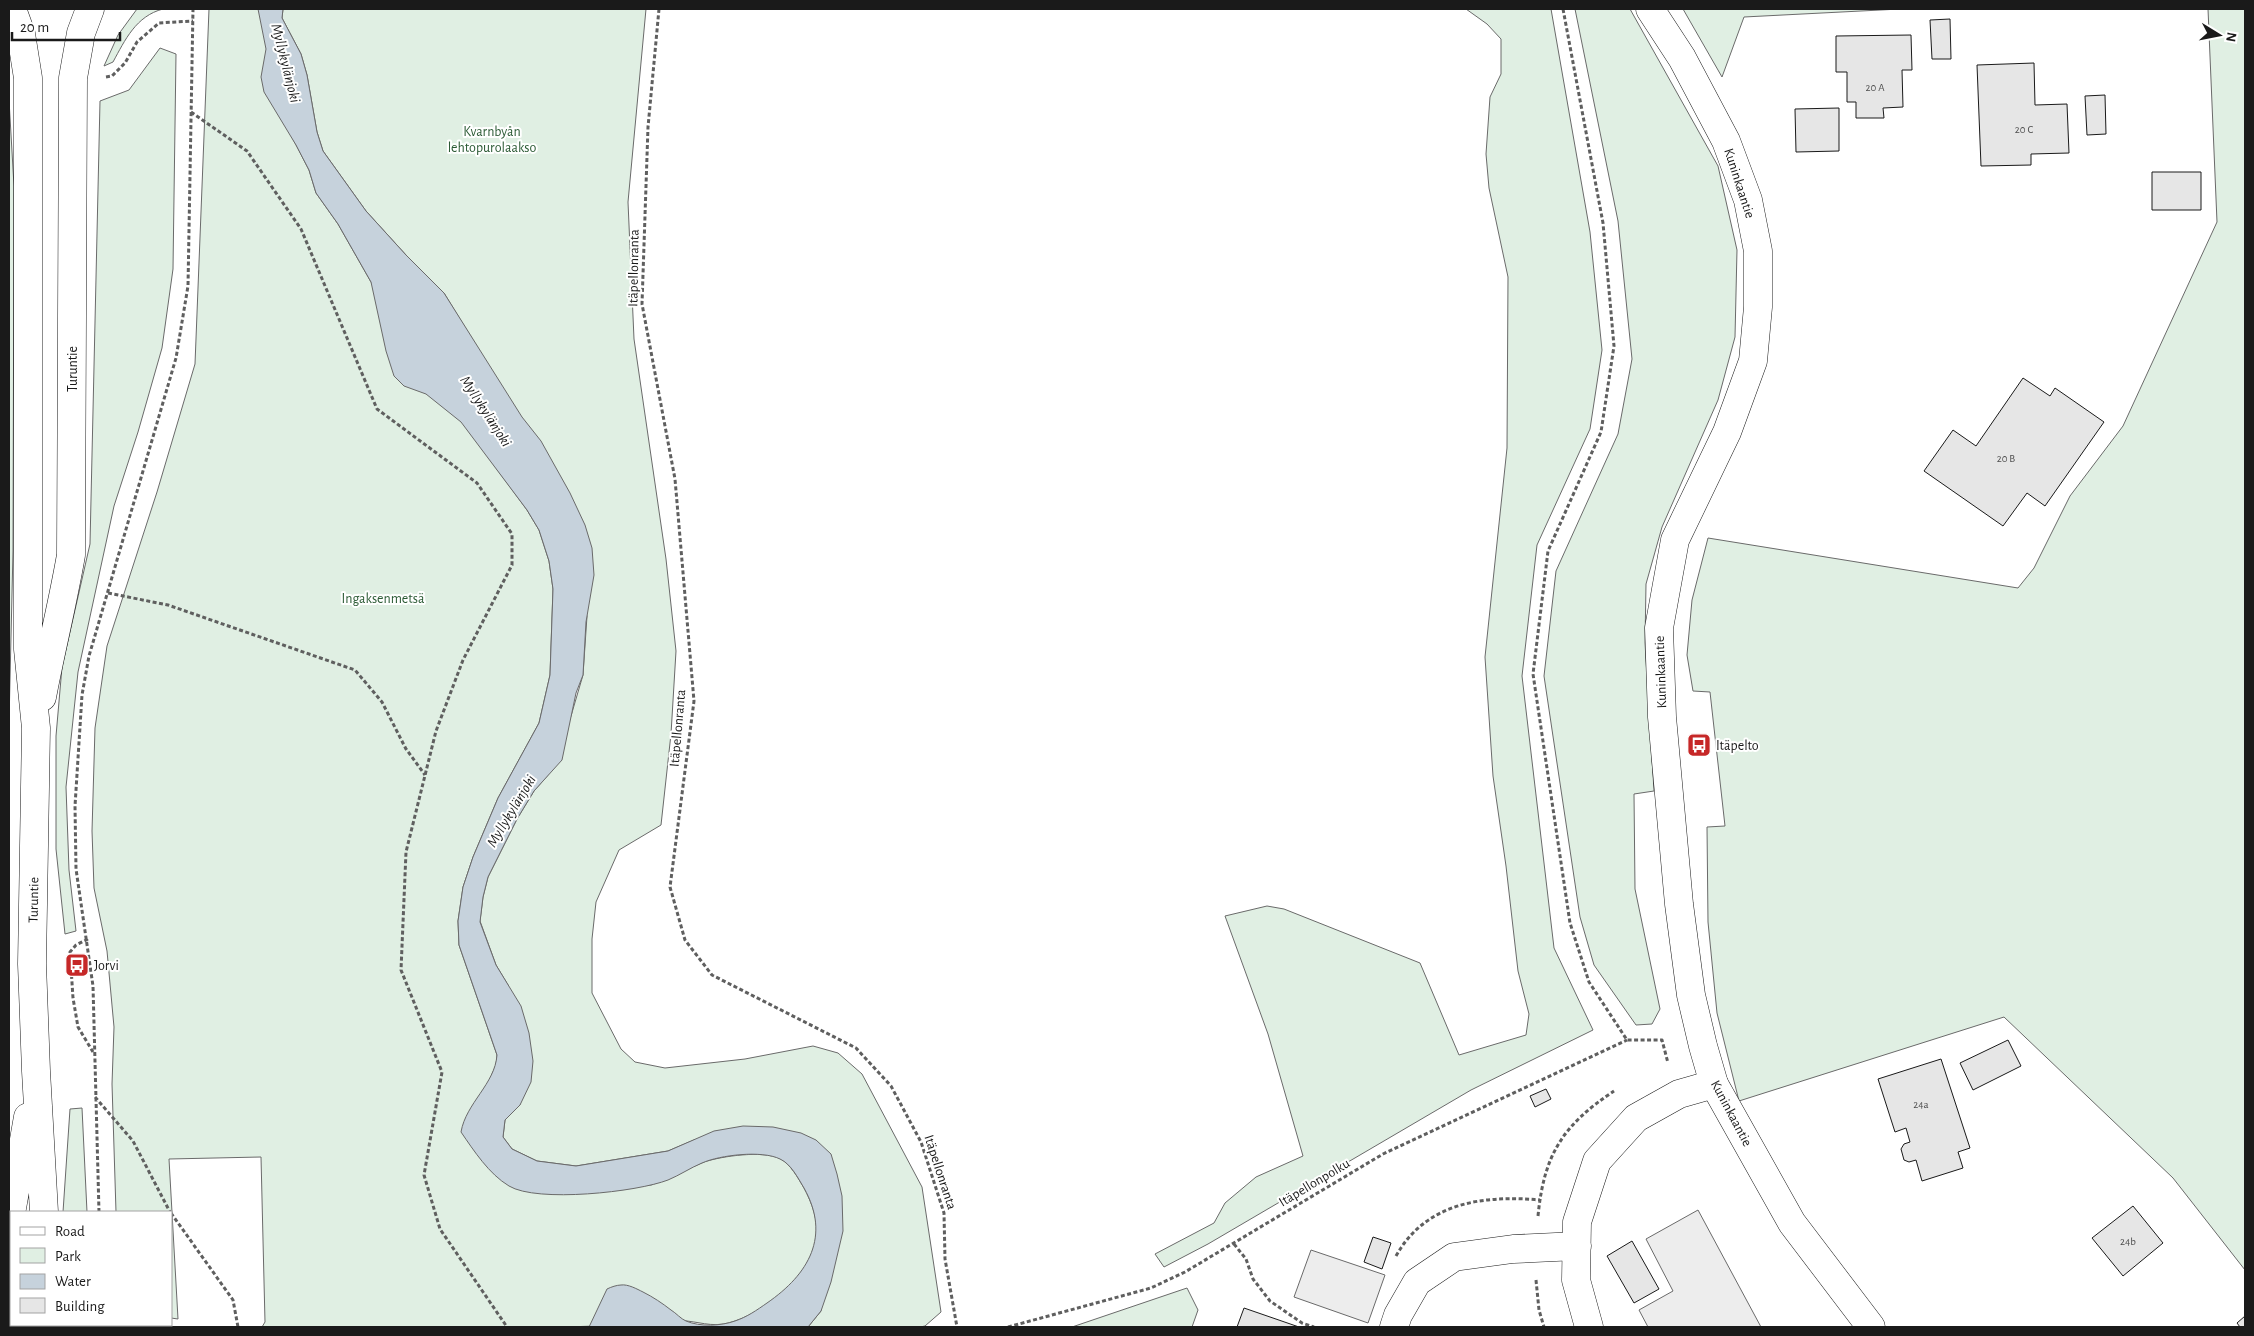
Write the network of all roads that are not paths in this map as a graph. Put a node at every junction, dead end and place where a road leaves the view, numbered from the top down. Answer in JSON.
{"nodes":[{"id":1,"x":12,"y":9,"type":"edge"},
{"id":2,"x":90,"y":9,"type":"edge"},
{"id":3,"x":1650,"y":9,"type":"edge"},
{"id":4,"x":36,"y":728,"type":"junction"},
{"id":5,"x":36,"y":1071,"type":"junction"},
{"id":6,"x":1714,"y":1084,"type":"junction"},
{"id":7,"x":12,"y":1211,"type":"edge"},
{"id":8,"x":44,"y":1211,"type":"edge"},
{"id":9,"x":1577,"y":1246,"type":"junction"},
{"id":10,"x":1394,"y":1327,"type":"edge"},
{"id":11,"x":1590,"y":1327,"type":"edge"},
{"id":12,"x":1871,"y":1327,"type":"edge"}],
"edges":[{"from":1,"to":4,"type":"main road","name":"Turuntie"},
{"from":2,"to":4,"type":"main road","name":"Turuntie"},
{"from":3,"to":6,"type":"main road","name":"Kuninkaantie"},
{"from":4,"to":5,"type":"main road","name":"Turuntie"},
{"from":5,"to":7,"type":"main road","name":"Turuntie"},
{"from":5,"to":8,"type":"main road","name":"Turuntie"},
{"from":6,"to":9,"type":"main road"},
{"from":6,"to":12,"type":"main road","name":"Kuninkaantie"},
{"from":9,"to":10,"type":"main road"},
{"from":9,"to":11,"type":"main road"}]}
